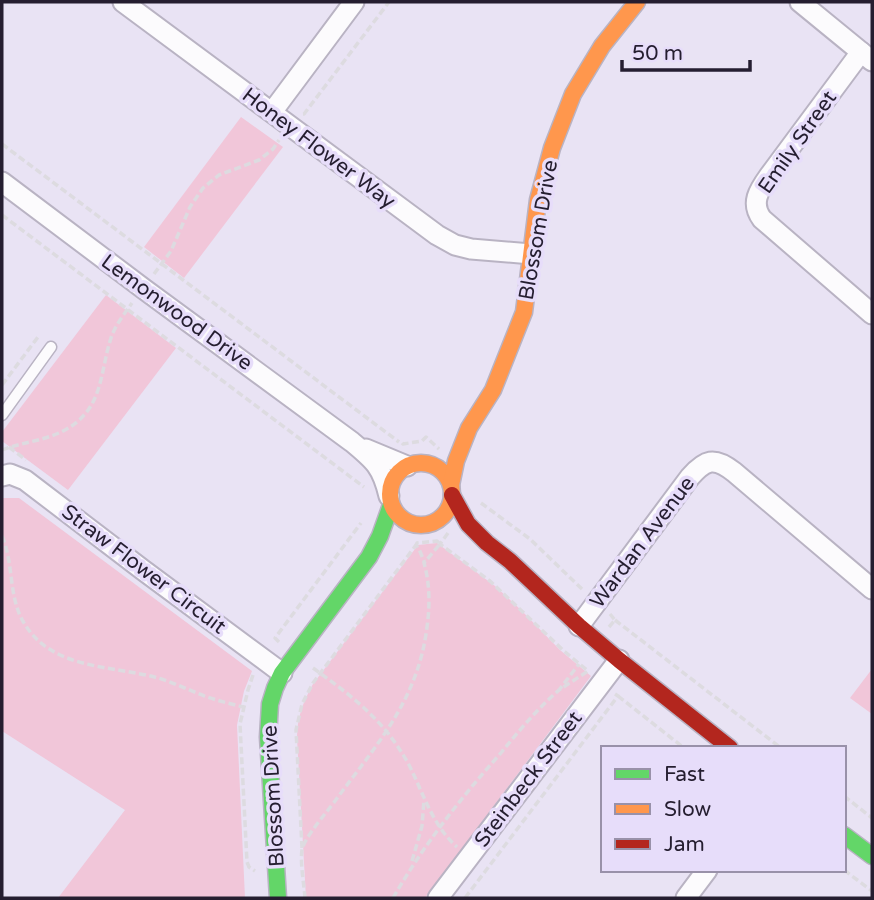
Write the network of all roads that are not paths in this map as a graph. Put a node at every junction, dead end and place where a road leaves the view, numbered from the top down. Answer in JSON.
{"nodes":[{"id":1,"x":123,"y":2,"type":"edge"},
{"id":2,"x":354,"y":2,"type":"edge"},
{"id":3,"x":637,"y":2,"type":"edge"},
{"id":4,"x":800,"y":2,"type":"edge"},
{"id":5,"x":867,"y":57,"type":"edge"},
{"id":6,"x":272,"y":112,"type":"junction"},
{"id":7,"x":2,"y":182,"type":"edge"},
{"id":8,"x":531,"y":254,"type":"junction"},
{"id":9,"x":872,"y":314,"type":"edge"},
{"id":10,"x":51,"y":348,"type":"dead end"},
{"id":11,"x":2,"y":415,"type":"edge"},
{"id":12,"x":469,"y":428,"type":"junction"},
{"id":13,"x":352,"y":442,"type":"junction"},
{"id":14,"x":415,"y":465,"type":"junction"},
{"id":15,"x":2,"y":475,"type":"edge"},
{"id":16,"x":451,"y":490,"type":"junction"},
{"id":17,"x":390,"y":501,"type":"junction"},
{"id":18,"x":427,"y":525,"type":"junction"},
{"id":19,"x":487,"y":543,"type":"junction"},
{"id":20,"x":369,"y":558,"type":"junction"},
{"id":21,"x":872,"y":589,"type":"edge"},
{"id":22,"x":579,"y":626,"type":"junction"},
{"id":23,"x":619,"y":660,"type":"junction"},
{"id":24,"x":282,"y":673,"type":"junction"},
{"id":25,"x":727,"y":746,"type":"edge"},
{"id":26,"x":846,"y":836,"type":"edge"},
{"id":27,"x":872,"y":856,"type":"edge"},
{"id":28,"x":706,"y":872,"type":"edge"},
{"id":29,"x":278,"y":898,"type":"edge"},
{"id":30,"x":438,"y":898,"type":"edge"},
{"id":31,"x":686,"y":898,"type":"edge"}],
"edges":[{"from":1,"to":6,"type":"street","name":"Honey Flower Way"},
{"from":2,"to":6,"type":"street"},
{"from":3,"to":8,"type":"street","name":"Blossom Drive"},
{"from":4,"to":5,"type":"street"},
{"from":5,"to":9,"type":"street","name":"Emily Street"},
{"from":6,"to":8,"type":"street","name":"Honey Flower Way"},
{"from":7,"to":13,"type":"street","name":"Lemonwood Drive"},
{"from":8,"to":12,"type":"street","name":"Blossom Drive"},
{"from":10,"to":11,"type":"lane"},
{"from":12,"to":14,"type":"street","name":"Blossom Drive"},
{"from":12,"to":16,"type":"street","name":"Blossom Drive"},
{"from":13,"to":14,"type":"street","name":"Lemonwood Drive"},
{"from":13,"to":17,"type":"street","name":"Lemonwood Drive"},
{"from":14,"to":16,"type":"street"},
{"from":14,"to":17,"type":"street"},
{"from":15,"to":24,"type":"street","name":"Straw Flower Circuit"},
{"from":16,"to":18,"type":"street"},
{"from":16,"to":19,"type":"street"},
{"from":17,"to":18,"type":"street"},
{"from":17,"to":20,"type":"street","name":"Blossom Drive"},
{"from":18,"to":19,"type":"street"},
{"from":18,"to":20,"type":"street","name":"Blossom Drive"},
{"from":19,"to":22,"type":"street"},
{"from":20,"to":24,"type":"street","name":"Blossom Drive"},
{"from":21,"to":22,"type":"street","name":"Wardan Avenue"},
{"from":22,"to":23,"type":"street"},
{"from":23,"to":25,"type":"street"},
{"from":23,"to":30,"type":"street","name":"Steinbeck Street"},
{"from":24,"to":29,"type":"street","name":"Blossom Drive"},
{"from":26,"to":27,"type":"street"},
{"from":28,"to":31,"type":"street"}]}
